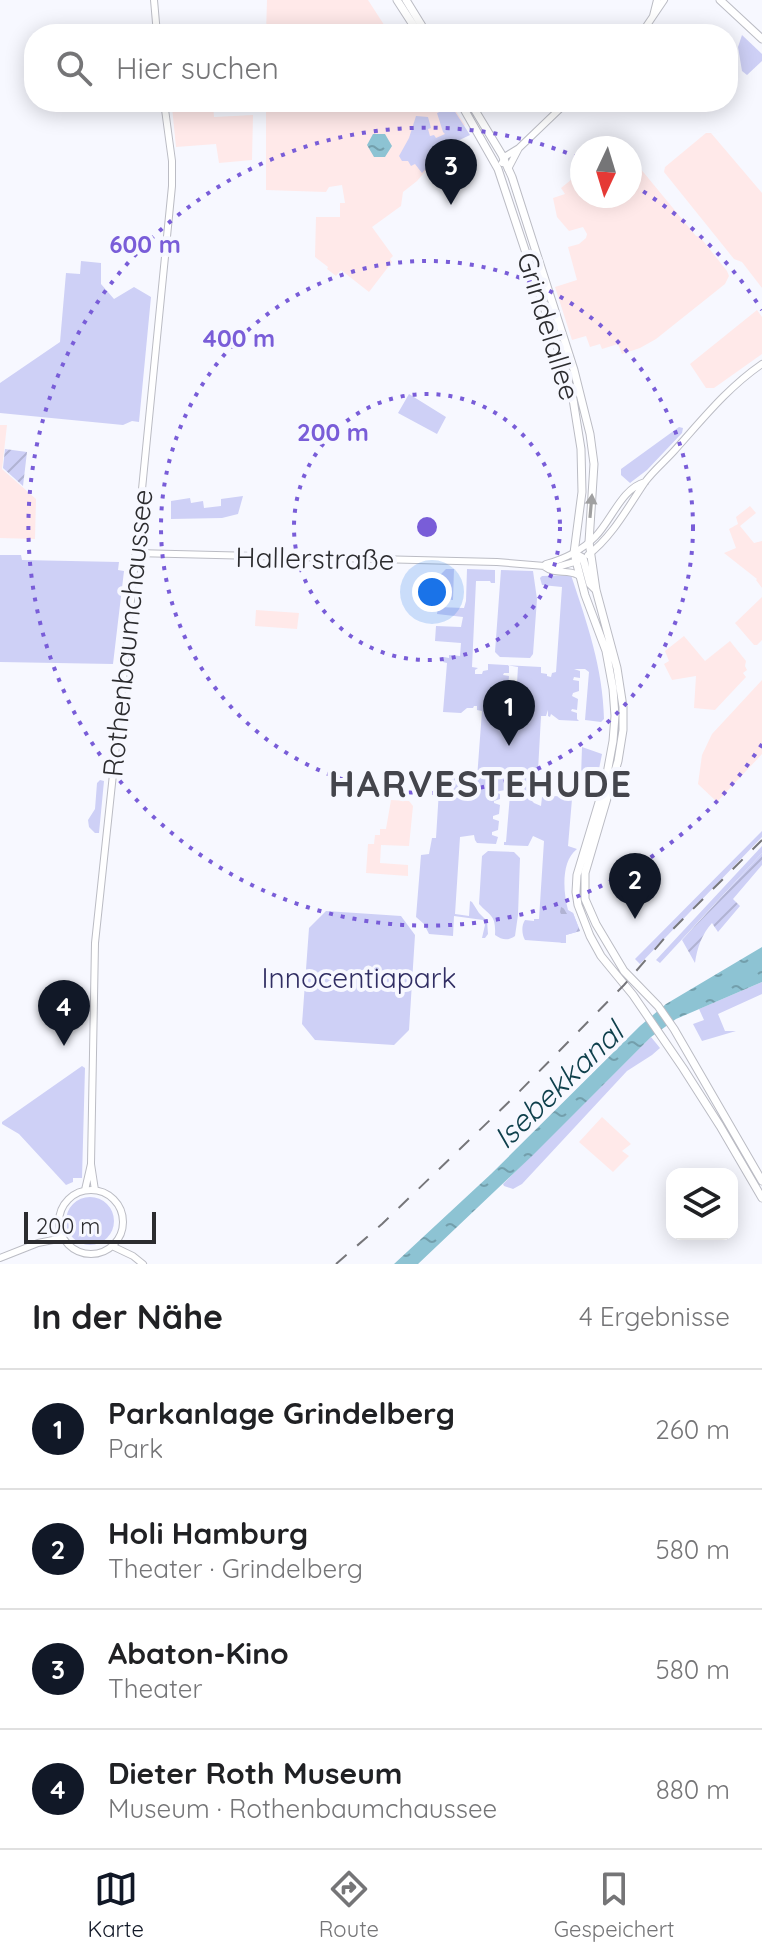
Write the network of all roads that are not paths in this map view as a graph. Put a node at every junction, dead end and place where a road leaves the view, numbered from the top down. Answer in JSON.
{"nodes":[{"id":1,"x":154,"y":0,"type":"edge"},
{"id":2,"x":397,"y":0,"type":"edge"},
{"id":3,"x":406,"y":0,"type":"edge"},
{"id":4,"x":657,"y":0,"type":"edge"},
{"id":5,"x":664,"y":0,"type":"edge"},
{"id":6,"x":720,"y":0,"type":"edge"},
{"id":7,"x":653,"y":16,"type":"junction"},
{"id":8,"x":156,"y":24,"type":"edge"},
{"id":9,"x":413,"y":24,"type":"edge"},
{"id":10,"x":421,"y":24,"type":"edge"},
{"id":11,"x":648,"y":24,"type":"edge"},
{"id":12,"x":762,"y":39,"type":"edge"},
{"id":13,"x":165,"y":112,"type":"edge"},
{"id":14,"x":466,"y":112,"type":"edge"},
{"id":15,"x":476,"y":112,"type":"edge"},
{"id":16,"x":557,"y":112,"type":"edge"},
{"id":17,"x":519,"y":148,"type":"junction"},
{"id":18,"x":504,"y":159,"type":"junction"},
{"id":19,"x":498,"y":169,"type":"junction"},
{"id":20,"x":508,"y":169,"type":"junction"},
{"id":21,"x":762,"y":364,"type":"edge"},
{"id":22,"x":645,"y":482,"type":"junction"},
{"id":23,"x":589,"y":542,"type":"junction"},
{"id":24,"x":135,"y":553,"type":"junction"},
{"id":25,"x":591,"y":553,"type":"junction"},
{"id":26,"x":578,"y":558,"type":"junction"},
{"id":27,"x":542,"y":565,"type":"junction"},
{"id":28,"x":578,"y":575,"type":"junction"},
{"id":29,"x":596,"y":590,"type":"junction"},
{"id":30,"x":91,"y":1164,"type":"junction"},
{"id":31,"x":762,"y":1181,"type":"edge"},
{"id":32,"x":85,"y":1190,"type":"junction"},
{"id":33,"x":95,"y":1190,"type":"junction"},
{"id":34,"x":762,"y":1198,"type":"edge"},
{"id":35,"x":59,"y":1229,"type":"junction"},
{"id":36,"x":63,"y":1238,"type":"junction"},
{"id":37,"x":118,"y":1239,"type":"junction"},
{"id":38,"x":38,"y":1243,"type":"junction"},
{"id":39,"x":112,"y":1246,"type":"junction"},
{"id":40,"x":133,"y":1256,"type":"junction"},
{"id":41,"x":0,"y":1258,"type":"edge"},
{"id":42,"x":143,"y":1264,"type":"edge"}],
"edges":[{"from":1,"to":8,"type":"main road"},
{"from":2,"to":9,"type":"main road"},
{"from":3,"to":10,"type":"main road"},
{"from":4,"to":7,"type":"main road"},
{"from":5,"to":7,"type":"main road"},
{"from":6,"to":12,"type":"main road"},
{"from":7,"to":11,"type":"main road"},
{"from":13,"to":24,"type":"main road","name":"Rothenbaumchaussee"},
{"from":14,"to":19,"type":"main road","name":"Grindelallee"},
{"from":15,"to":18,"type":"main road","name":"Grindelallee"},
{"from":16,"to":17,"type":"main road"},
{"from":17,"to":18,"type":"main road"},
{"from":17,"to":20,"type":"main road"},
{"from":18,"to":19,"type":"main road"},
{"from":18,"to":20,"type":"main road","name":"Grindelallee"},
{"from":19,"to":26,"type":"main road","name":"Grindelallee"},
{"from":23,"to":20,"type":"main road","name":"Grindelallee","one_way":true},
{"from":21,"to":22,"type":"main road"},
{"from":22,"to":23,"type":"main road"},
{"from":22,"to":25,"type":"main road"},
{"from":23,"to":25,"type":"main road","name":"Grindelallee"},
{"from":23,"to":26,"type":"main road"},
{"from":24,"to":27,"type":"main road","name":"Hallerstraße"},
{"from":24,"to":30,"type":"main road","name":"Rothenbaumchaussee"},
{"from":25,"to":26,"type":"main road"},
{"from":25,"to":29,"type":"main road","name":"Grindelallee"},
{"from":26,"to":27,"type":"main road","name":"Hallerstraße"},
{"from":26,"to":28,"type":"main road"},
{"from":26,"to":29,"type":"main road"},
{"from":27,"to":28,"type":"main road"},
{"from":28,"to":34,"type":"main road"},
{"from":29,"to":31,"type":"main road"},
{"from":30,"to":32,"type":"main road","name":"Rothenbaumchaussee"},
{"from":30,"to":33,"type":"main road","name":"Rothenbaumchaussee"},
{"from":32,"to":33,"type":"main road"},
{"from":32,"to":35,"type":"main road"},
{"from":33,"to":37,"type":"main road"},
{"from":35,"to":36,"type":"main road"},
{"from":35,"to":38,"type":"main road"},
{"from":36,"to":38,"type":"main road"},
{"from":36,"to":39,"type":"main road"},
{"from":37,"to":39,"type":"main road"},
{"from":37,"to":40,"type":"main road"},
{"from":38,"to":41,"type":"main road"},
{"from":39,"to":40,"type":"main road"},
{"from":40,"to":42,"type":"main road"}]}
